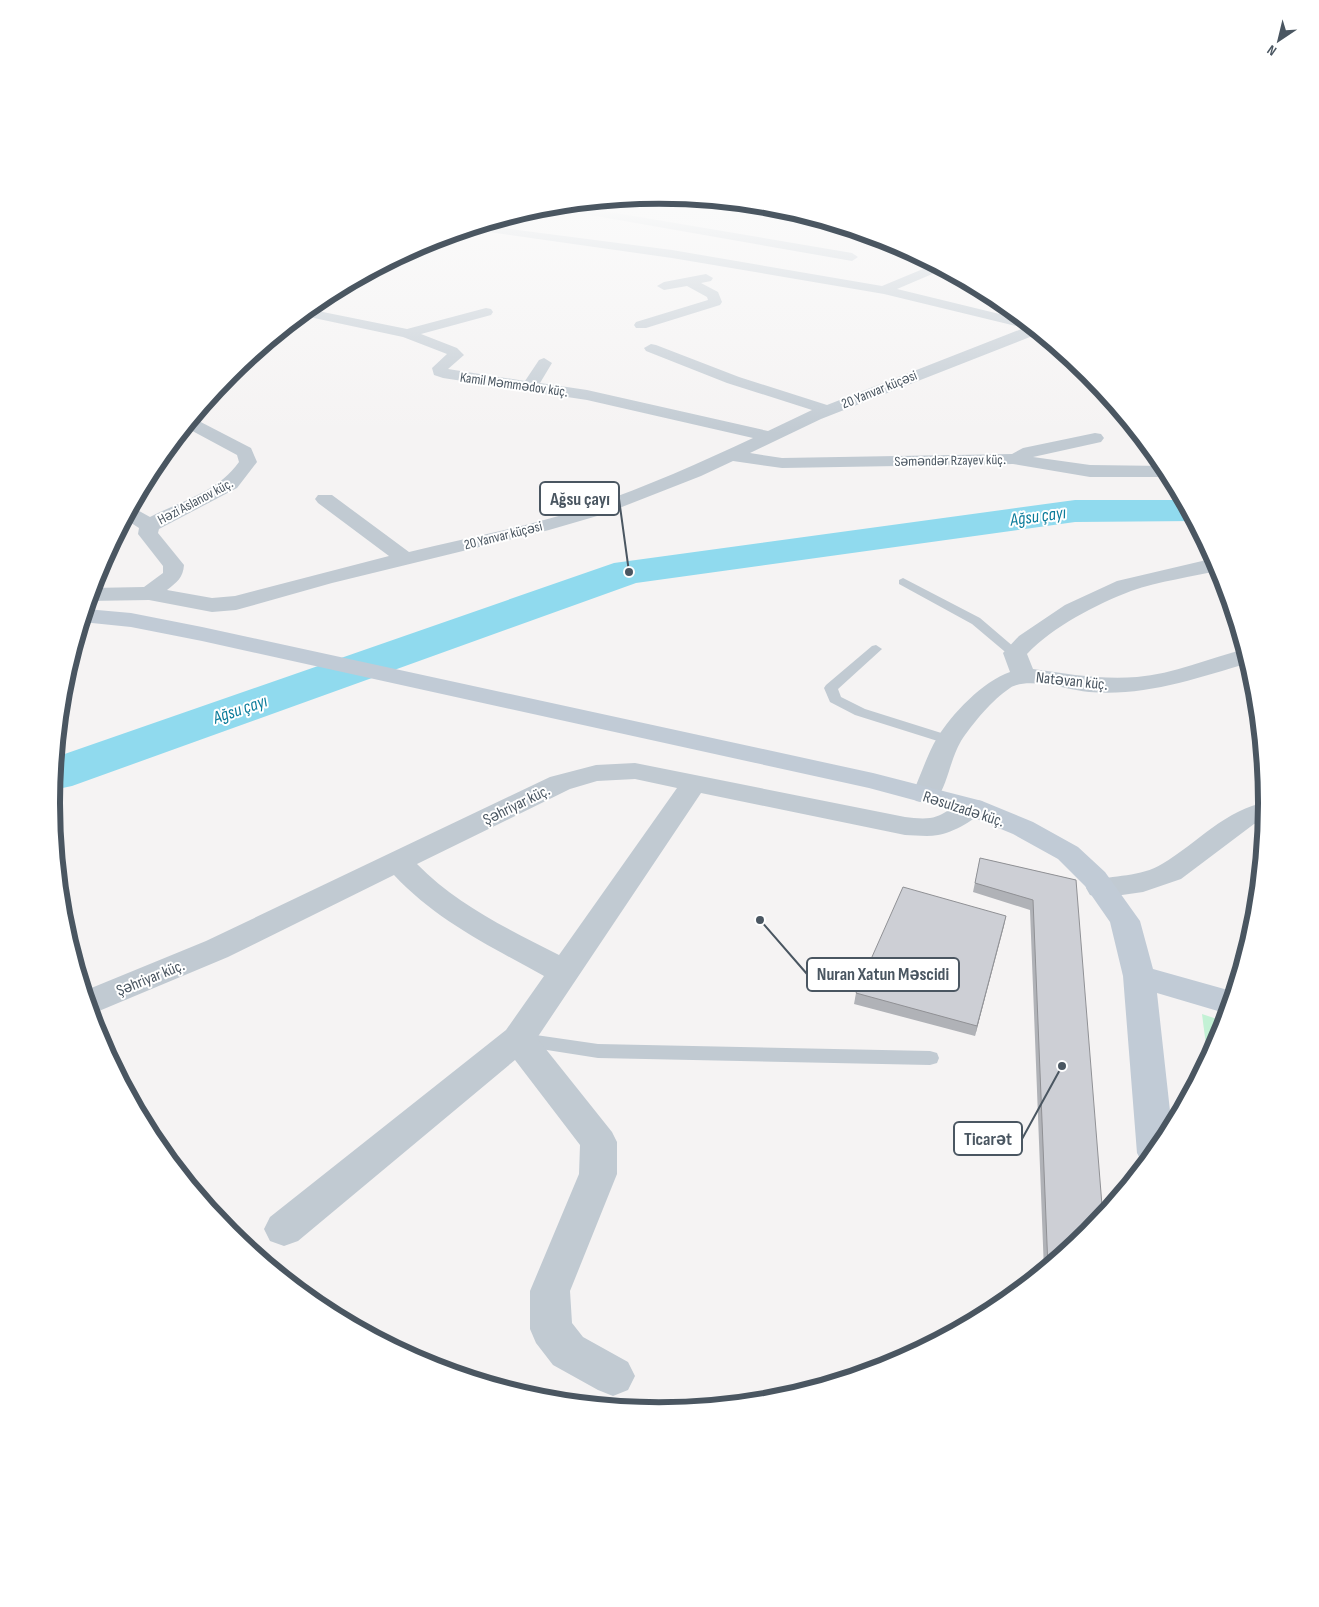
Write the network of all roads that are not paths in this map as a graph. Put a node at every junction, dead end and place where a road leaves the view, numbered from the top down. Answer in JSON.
{"nodes":[{"id":1,"x":674,"y":284,"type":"edge"},
{"id":2,"x":693,"y":284,"type":"edge"},
{"id":3,"x":849,"y":284,"type":"edge"},
{"id":4,"x":896,"y":284,"type":"edge"},
{"id":5,"x":664,"y":286,"type":"dead end"},
{"id":6,"x":884,"y":290,"type":"junction"},
{"id":7,"x":486,"y":312,"type":"dead end"},
{"id":8,"x":314,"y":314,"type":"edge"},
{"id":9,"x":1016,"y":322,"type":"edge"},
{"id":10,"x":641,"y":325,"type":"dead end"},
{"id":11,"x":1029,"y":332,"type":"edge"},
{"id":12,"x":407,"y":333,"type":"junction"},
{"id":13,"x":651,"y":348,"type":"dead end"},
{"id":14,"x":544,"y":363,"type":"dead end"},
{"id":15,"x":530,"y":386,"type":"junction"},
{"id":16,"x":827,"y":410,"type":"junction"},
{"id":17,"x":195,"y":425,"type":"edge"},
{"id":18,"x":769,"y":436,"type":"junction"},
{"id":19,"x":1095,"y":438,"type":"dead end"},
{"id":20,"x":730,"y":455,"type":"junction"},
{"id":21,"x":1013,"y":459,"type":"junction"},
{"id":22,"x":1159,"y":472,"type":"edge"},
{"id":23,"x":325,"y":499,"type":"dead end"},
{"id":24,"x":134,"y":515,"type":"edge"},
{"id":25,"x":149,"y":526,"type":"junction"},
{"id":26,"x":406,"y":558,"type":"junction"},
{"id":27,"x":1209,"y":566,"type":"edge"},
{"id":28,"x":903,"y":582,"type":"dead end"},
{"id":29,"x":149,"y":593,"type":"junction"},
{"id":30,"x":98,"y":595,"type":"edge"},
{"id":31,"x":90,"y":617,"type":"edge"},
{"id":32,"x":876,"y":649,"type":"dead end"},
{"id":33,"x":1241,"y":658,"type":"edge"},
{"id":34,"x":1019,"y":664,"type":"junction"},
{"id":35,"x":949,"y":740,"type":"junction"},
{"id":36,"x":694,"y":783,"type":"junction"},
{"id":37,"x":926,"y":795,"type":"junction"},
{"id":38,"x":972,"y":807,"type":"junction"},
{"id":39,"x":1259,"y":813,"type":"edge"},
{"id":40,"x":398,"y":862,"type":"junction"},
{"id":41,"x":1101,"y":888,"type":"junction"},
{"id":42,"x":564,"y":972,"type":"junction"},
{"id":43,"x":1139,"y":976,"type":"junction"},
{"id":44,"x":94,"y":1000,"type":"edge"},
{"id":45,"x":1225,"y":1001,"type":"edge"},
{"id":46,"x":518,"y":1039,"type":"junction"},
{"id":47,"x":930,"y":1058,"type":"dead end"},
{"id":48,"x":1155,"y":1141,"type":"edge"},
{"id":49,"x":284,"y":1229,"type":"dead end"},
{"id":50,"x":613,"y":1376,"type":"dead end"}],
"edges":[{"from":1,"to":5,"type":"street"},
{"from":2,"to":10,"type":"street"},
{"from":3,"to":6,"type":"street"},
{"from":4,"to":6,"type":"street"},
{"from":6,"to":9,"type":"street"},
{"from":7,"to":12,"type":"street"},
{"from":8,"to":12,"type":"street","name":"Kamil Məmmədov küç."},
{"from":11,"to":16,"type":"street","name":"20 Yanvar küçəsi"},
{"from":12,"to":15,"type":"street","name":"Kamil Məmmədov küç."},
{"from":13,"to":16,"type":"street"},
{"from":14,"to":15,"type":"street"},
{"from":15,"to":18,"type":"street","name":"Kamil Məmmədov küç."},
{"from":16,"to":18,"type":"street","name":"20 Yanvar küçəsi"},
{"from":17,"to":25,"type":"street","name":"Həzi Aslanov küç."},
{"from":18,"to":20,"type":"street","name":"20 Yanvar küçəsi"},
{"from":19,"to":21,"type":"street"},
{"from":20,"to":21,"type":"street","name":"Səməndər Rzayev küç."},
{"from":20,"to":26,"type":"street","name":"20 Yanvar küçəsi"},
{"from":21,"to":22,"type":"street","name":"Səməndər Rzayev küç."},
{"from":23,"to":26,"type":"street"},
{"from":24,"to":25,"type":"street"},
{"from":25,"to":29,"type":"street","name":"Həzi Aslanov küç."},
{"from":26,"to":29,"type":"street","name":"20 Yanvar küçəsi"},
{"from":27,"to":34,"type":"street","name":"Natəvan küç."},
{"from":28,"to":34,"type":"lane"},
{"from":29,"to":30,"type":"street","name":"20 Yanvar küçəsi"},
{"from":31,"to":37,"type":"main road","name":"Rəsulzadə küç."},
{"from":32,"to":35,"type":"lane"},
{"from":33,"to":34,"type":"street","name":"Natəvan küç."},
{"from":34,"to":35,"type":"street","name":"Natəvan küç."},
{"from":35,"to":37,"type":"street","name":"Natəvan küç."},
{"from":36,"to":38,"type":"street","name":"Şəhriyar küç."},
{"from":36,"to":40,"type":"street","name":"Şəhriyar küç."},
{"from":36,"to":42,"type":"street"},
{"from":37,"to":38,"type":"main road","name":"Rəsulzadə küç."},
{"from":38,"to":41,"type":"main road","name":"Rəsulzadə küç."},
{"from":39,"to":41,"type":"street"},
{"from":40,"to":42,"type":"street"},
{"from":40,"to":44,"type":"street","name":"Şəhriyar küç."},
{"from":41,"to":43,"type":"main road","name":"Rəsulzadə küç."},
{"from":42,"to":46,"type":"street"},
{"from":43,"to":45,"type":"main road"},
{"from":43,"to":48,"type":"main road","name":"Rəsulzadə küç."},
{"from":46,"to":47,"type":"lane"},
{"from":46,"to":49,"type":"street"},
{"from":46,"to":50,"type":"street"}]}
